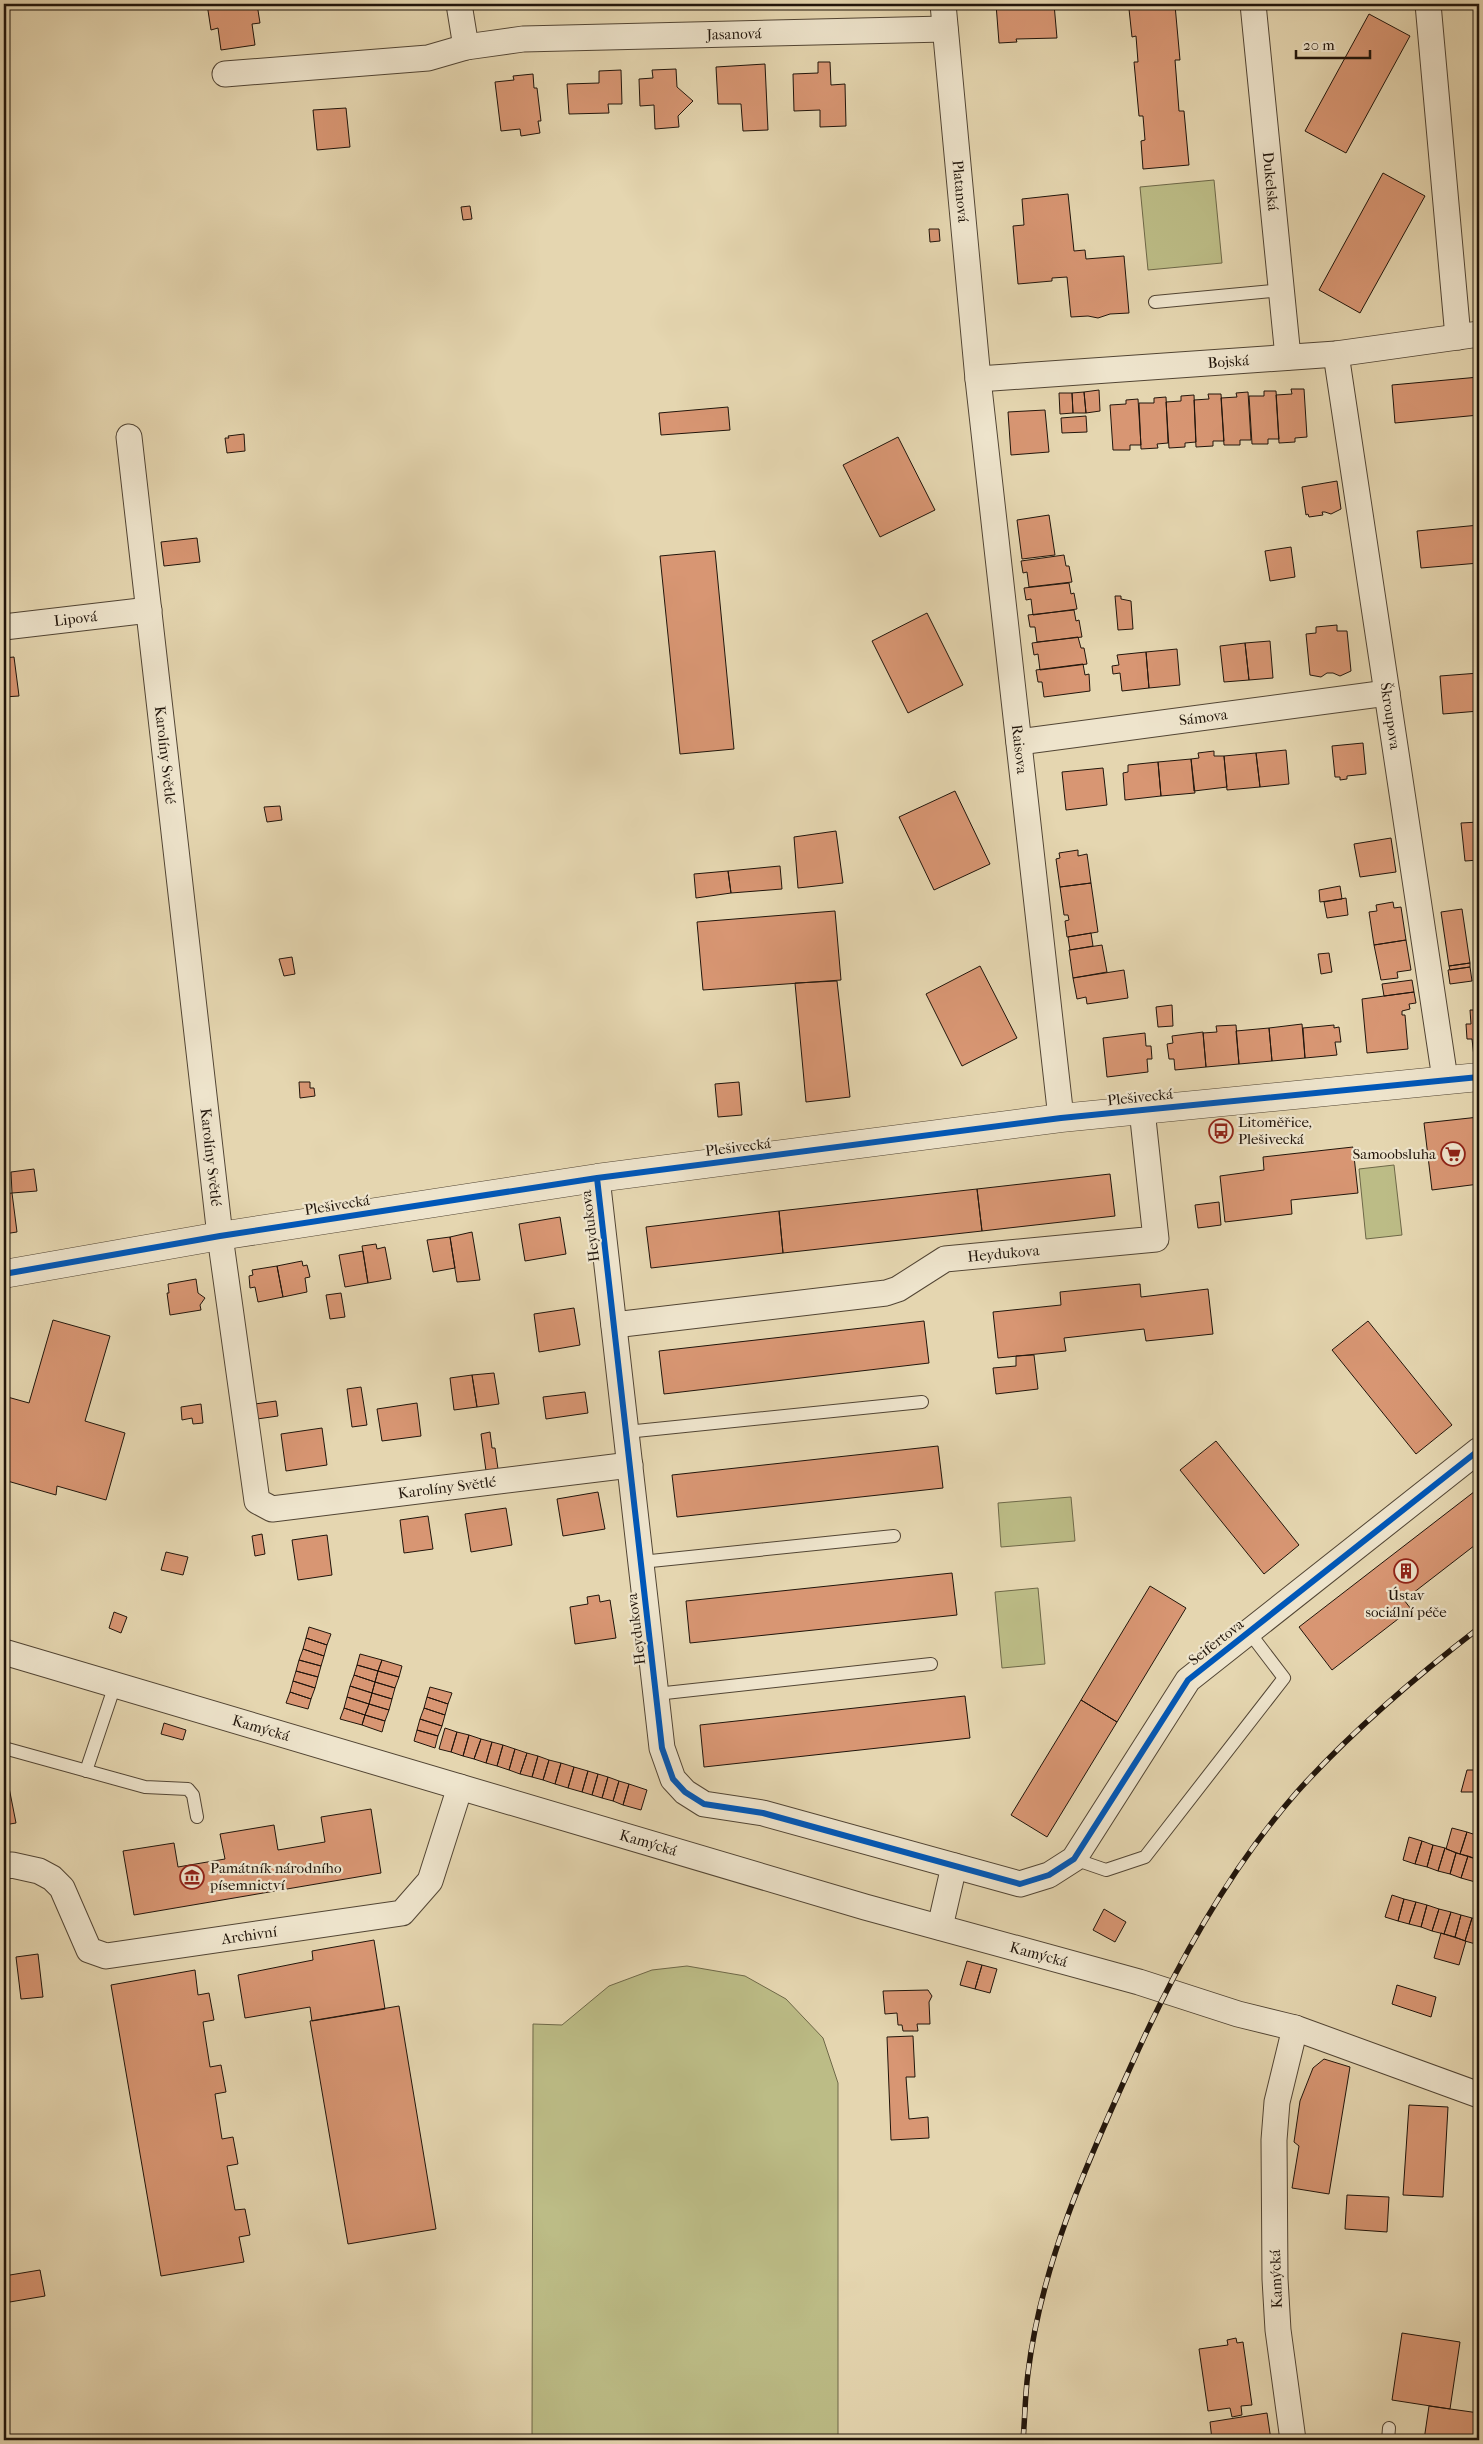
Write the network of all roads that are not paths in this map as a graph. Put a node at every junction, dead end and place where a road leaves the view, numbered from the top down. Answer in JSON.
{"nodes":[{"id":1,"x":459,"y":4,"type":"edge"},
{"id":2,"x":943,"y":4,"type":"edge"},
{"id":3,"x":1253,"y":4,"type":"edge"},
{"id":4,"x":1428,"y":4,"type":"edge"},
{"id":5,"x":945,"y":29,"type":"junction"},
{"id":6,"x":466,"y":47,"type":"junction"},
{"id":7,"x":225,"y":74,"type":"dead end"},
{"id":8,"x":1283,"y":290,"type":"junction"},
{"id":9,"x":1155,"y":302,"type":"dead end"},
{"id":10,"x":1468,"y":336,"type":"edge"},
{"id":11,"x":1336,"y":354,"type":"junction"},
{"id":12,"x":1288,"y":357,"type":"junction"},
{"id":13,"x":978,"y":379,"type":"junction"},
{"id":14,"x":129,"y":437,"type":"dead end"},
{"id":15,"x":149,"y":610,"type":"junction"},
{"id":16,"x":4,"y":627,"type":"edge"},
{"id":17,"x":1387,"y":693,"type":"junction"},
{"id":18,"x":1020,"y":742,"type":"junction"},
{"id":19,"x":1479,"y":1077,"type":"edge"},
{"id":20,"x":1445,"y":1079,"type":"junction"},
{"id":21,"x":1142,"y":1110,"type":"junction"},
{"id":22,"x":1062,"y":1118,"type":"junction"},
{"id":23,"x":597,"y":1178,"type":"junction"},
{"id":24,"x":220,"y":1236,"type":"junction"},
{"id":25,"x":4,"y":1274,"type":"edge"},
{"id":26,"x":614,"y":1325,"type":"junction"},
{"id":27,"x":922,"y":1402,"type":"dead end"},
{"id":28,"x":626,"y":1432,"type":"junction"},
{"id":29,"x":1479,"y":1450,"type":"edge"},
{"id":30,"x":630,"y":1465,"type":"junction"},
{"id":31,"x":894,"y":1536,"type":"dead end"},
{"id":32,"x":641,"y":1562,"type":"junction"},
{"id":33,"x":1249,"y":1632,"type":"junction"},
{"id":34,"x":4,"y":1652,"type":"edge"},
{"id":35,"x":931,"y":1664,"type":"dead end"},
{"id":36,"x":115,"y":1685,"type":"junction"},
{"id":37,"x":656,"y":1694,"type":"junction"},
{"id":38,"x":4,"y":1748,"type":"edge"},
{"id":39,"x":86,"y":1771,"type":"junction"},
{"id":40,"x":460,"y":1787,"type":"junction"},
{"id":41,"x":197,"y":1817,"type":"dead end"},
{"id":42,"x":1074,"y":1859,"type":"junction"},
{"id":43,"x":4,"y":1866,"type":"edge"},
{"id":44,"x":954,"y":1866,"type":"junction"},
{"id":45,"x":940,"y":1927,"type":"junction"},
{"id":46,"x":1295,"y":2028,"type":"junction"},
{"id":47,"x":1479,"y":2095,"type":"edge"},
{"id":48,"x":1293,"y":2440,"type":"edge"}],
"edges":[{"from":1,"to":6,"type":"street"},
{"from":2,"to":5,"type":"street","name":"Platanová"},
{"from":3,"to":8,"type":"street","name":"Dukelská"},
{"from":4,"to":10,"type":"street"},
{"from":5,"to":6,"type":"street","name":"Jasanová"},
{"from":5,"to":13,"type":"street","name":"Platanová"},
{"from":6,"to":7,"type":"street","name":"Jasanová"},
{"from":8,"to":9,"type":"lane"},
{"from":8,"to":12,"type":"street","name":"Dukelská"},
{"from":10,"to":11,"type":"street","name":"Bojská"},
{"from":11,"to":12,"type":"street","name":"Bojská"},
{"from":11,"to":17,"type":"street","name":"Škroupova"},
{"from":12,"to":13,"type":"street","name":"Bojská"},
{"from":13,"to":18,"type":"street","name":"Raisova"},
{"from":14,"to":15,"type":"street","name":"Karolíny Světlé"},
{"from":15,"to":16,"type":"street","name":"Lipová"},
{"from":15,"to":24,"type":"street","name":"Karolíny Světlé"},
{"from":17,"to":18,"type":"street","name":"Sámova"},
{"from":17,"to":20,"type":"street","name":"Škroupova"},
{"from":18,"to":22,"type":"street","name":"Raisova"},
{"from":19,"to":20,"type":"street","name":"Plešivecká"},
{"from":20,"to":21,"type":"street","name":"Plešivecká"},
{"from":21,"to":22,"type":"street","name":"Plešivecká"},
{"from":21,"to":26,"type":"street","name":"Heydukova"},
{"from":22,"to":23,"type":"street","name":"Plešivecká"},
{"from":23,"to":24,"type":"street","name":"Plešivecká"},
{"from":23,"to":26,"type":"street","name":"Heydukova"},
{"from":24,"to":25,"type":"street","name":"Plešivecká"},
{"from":24,"to":30,"type":"street","name":"Karolíny Světlé"},
{"from":26,"to":28,"type":"street","name":"Heydukova"},
{"from":27,"to":28,"type":"lane"},
{"from":28,"to":30,"type":"street","name":"Heydukova"},
{"from":29,"to":33,"type":"street","name":"Seifertova"},
{"from":30,"to":32,"type":"street","name":"Heydukova"},
{"from":31,"to":32,"type":"lane"},
{"from":32,"to":37,"type":"street","name":"Heydukova"},
{"from":33,"to":42,"type":"street","name":"Seifertova"},
{"from":33,"to":42,"type":"lane"},
{"from":34,"to":36,"type":"street","name":"Kamýcká"},
{"from":35,"to":37,"type":"lane"},
{"from":36,"to":39,"type":"lane"},
{"from":36,"to":40,"type":"street","name":"Kamýcká"},
{"from":37,"to":44,"type":"street","name":"Heydukova"},
{"from":38,"to":39,"type":"lane"},
{"from":39,"to":41,"type":"lane"},
{"from":40,"to":43,"type":"street","name":"Archivní"},
{"from":40,"to":45,"type":"street","name":"Kamýcká"},
{"from":42,"to":44,"type":"street","name":"Seifertova"},
{"from":44,"to":45,"type":"street"},
{"from":45,"to":46,"type":"street","name":"Kamýcká"},
{"from":46,"to":47,"type":"street","name":"Kamýcká"},
{"from":46,"to":48,"type":"street","name":"Kamýcká"}]}
